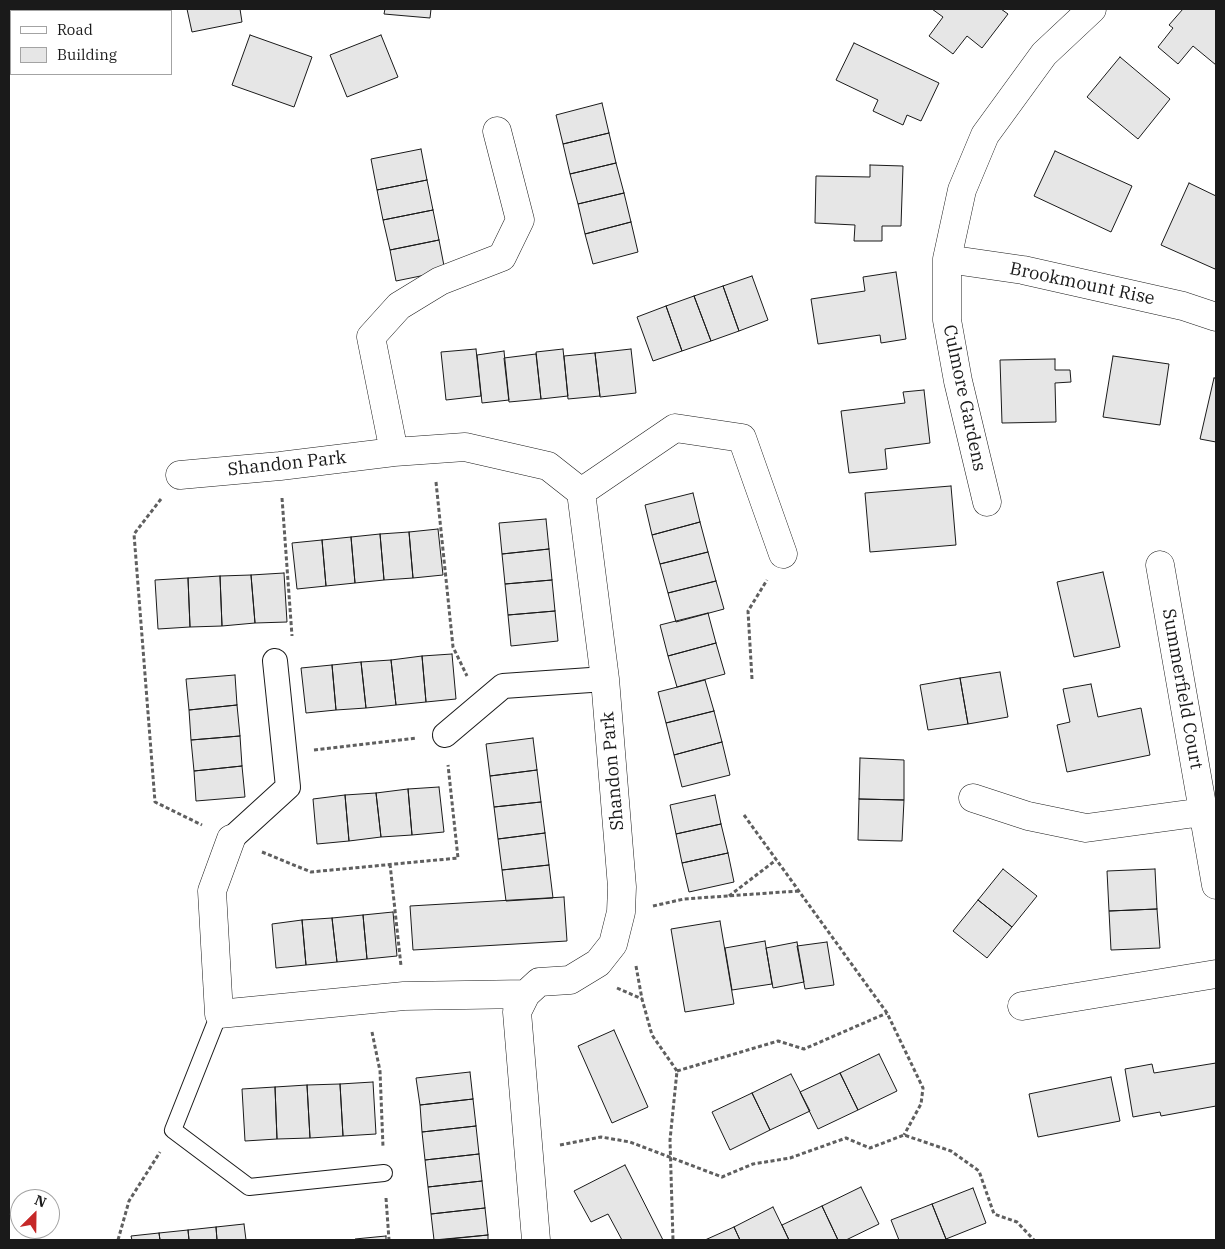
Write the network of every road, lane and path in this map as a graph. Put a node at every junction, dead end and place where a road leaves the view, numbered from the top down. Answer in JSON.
{"nodes":[{"id":1,"x":1092,"y":9,"type":"edge"},
{"id":2,"x":497,"y":131,"type":"dead end"},
{"id":3,"x":947,"y":259,"type":"junction"},
{"id":4,"x":1216,"y":317,"type":"edge"},
{"id":5,"x":432,"y":449,"type":"junction"},
{"id":6,"x":394,"y":452,"type":"junction"},
{"id":7,"x":280,"y":466,"type":"junction"},
{"id":8,"x":180,"y":475,"type":"joint"},
{"id":9,"x":581,"y":492,"type":"junction"},
{"id":10,"x":987,"y":502,"type":"dead end"},
{"id":11,"x":783,"y":554,"type":"joint"},
{"id":12,"x":1160,"y":565,"type":"dead end"},
{"id":13,"x":275,"y":661,"type":"joint"},
{"id":14,"x":605,"y":678,"type":"junction"},
{"id":15,"x":752,"y":679,"type":"dead end"},
{"id":16,"x":481,"y":703,"type":"junction"},
{"id":17,"x":445,"y":735,"type":"junction"},
{"id":18,"x":285,"y":753,"type":"junction"},
{"id":19,"x":973,"y":798,"type":"dead end"},
{"id":20,"x":1204,"y":812,"type":"junction"},
{"id":21,"x":744,"y":815,"type":"dead end"},
{"id":22,"x":231,"y":839,"type":"junction"},
{"id":23,"x":776,"y":860,"type":"junction"},
{"id":24,"x":390,"y":864,"type":"junction"},
{"id":25,"x":1216,"y":885,"type":"edge"},
{"id":26,"x":799,"y":891,"type":"junction"},
{"id":27,"x":728,"y":896,"type":"junction"},
{"id":28,"x":621,"y":912,"type":"junction"},
{"id":29,"x":613,"y":944,"type":"junction"},
{"id":30,"x":1216,"y":974,"type":"edge"},
{"id":31,"x":526,"y":994,"type":"junction"},
{"id":32,"x":404,"y":996,"type":"junction"},
{"id":33,"x":366,"y":999,"type":"junction"},
{"id":34,"x":1022,"y":1006,"type":"dead end"},
{"id":35,"x":887,"y":1013,"type":"junction"},
{"id":36,"x":220,"y":1014,"type":"junction"},
{"id":37,"x":380,"y":1071,"type":"dead end"},
{"id":38,"x":677,"y":1071,"type":"junction"},
{"id":39,"x":173,"y":1130,"type":"junction"},
{"id":40,"x":904,"y":1134,"type":"junction"},
{"id":41,"x":528,"y":1153,"type":"junction"},
{"id":42,"x":670,"y":1157,"type":"junction"},
{"id":43,"x":384,"y":1173,"type":"dead end"},
{"id":44,"x":118,"y":1240,"type":"edge"},
{"id":45,"x":536,"y":1240,"type":"edge"},
{"id":46,"x":673,"y":1240,"type":"edge"},
{"id":47,"x":1034,"y":1240,"type":"edge"}],
"edges":[{"from":1,"to":3,"type":"street","name":"Culmore Gardens"},
{"from":2,"to":6,"type":"street"},
{"from":3,"to":4,"type":"street","name":"Brookmount Rise"},
{"from":3,"to":10,"type":"street","name":"Culmore Gardens"},
{"from":5,"to":6,"type":"street","name":"Shandon Park"},
{"from":5,"to":9,"type":"street","name":"Shandon Park"},
{"from":5,"to":16,"type":"path"},
{"from":6,"to":7,"type":"street","name":"Shandon Park"},
{"from":7,"to":8,"type":"street","name":"Shandon Park"},
{"from":7,"to":13,"type":"path"},
{"from":8,"to":22,"type":"path"},
{"from":9,"to":11,"type":"street"},
{"from":9,"to":14,"type":"street","name":"Shandon Park"},
{"from":11,"to":15,"type":"path"},
{"from":12,"to":20,"type":"street","name":"Summerfield Court"},
{"from":13,"to":18,"type":"street"},
{"from":14,"to":16,"type":"street"},
{"from":14,"to":28,"type":"street","name":"Shandon Park"},
{"from":16,"to":17,"type":"street"},
{"from":17,"to":18,"type":"path"},
{"from":17,"to":24,"type":"path"},
{"from":18,"to":22,"type":"street"},
{"from":19,"to":20,"type":"street"},
{"from":20,"to":25,"type":"street","name":"Summerfield Court"},
{"from":21,"to":23,"type":"path"},
{"from":22,"to":24,"type":"path"},
{"from":22,"to":36,"type":"street"},
{"from":23,"to":26,"type":"path"},
{"from":23,"to":27,"type":"path"},
{"from":24,"to":32,"type":"path"},
{"from":26,"to":27,"type":"path"},
{"from":26,"to":35,"type":"path"},
{"from":27,"to":28,"type":"path"},
{"from":28,"to":29,"type":"street","name":"Shandon Park"},
{"from":29,"to":31,"type":"street","name":"Shandon Park"},
{"from":29,"to":38,"type":"path"},
{"from":30,"to":34,"type":"street"},
{"from":31,"to":32,"type":"street"},
{"from":31,"to":41,"type":"street"},
{"from":32,"to":33,"type":"street"},
{"from":33,"to":36,"type":"street"},
{"from":33,"to":37,"type":"path"},
{"from":35,"to":38,"type":"path"},
{"from":35,"to":40,"type":"path"},
{"from":36,"to":39,"type":"lane"},
{"from":38,"to":42,"type":"path"},
{"from":39,"to":43,"type":"lane"},
{"from":39,"to":44,"type":"path"},
{"from":40,"to":42,"type":"path"},
{"from":40,"to":47,"type":"path"},
{"from":41,"to":42,"type":"path"},
{"from":41,"to":45,"type":"street"},
{"from":42,"to":46,"type":"path"}]}
